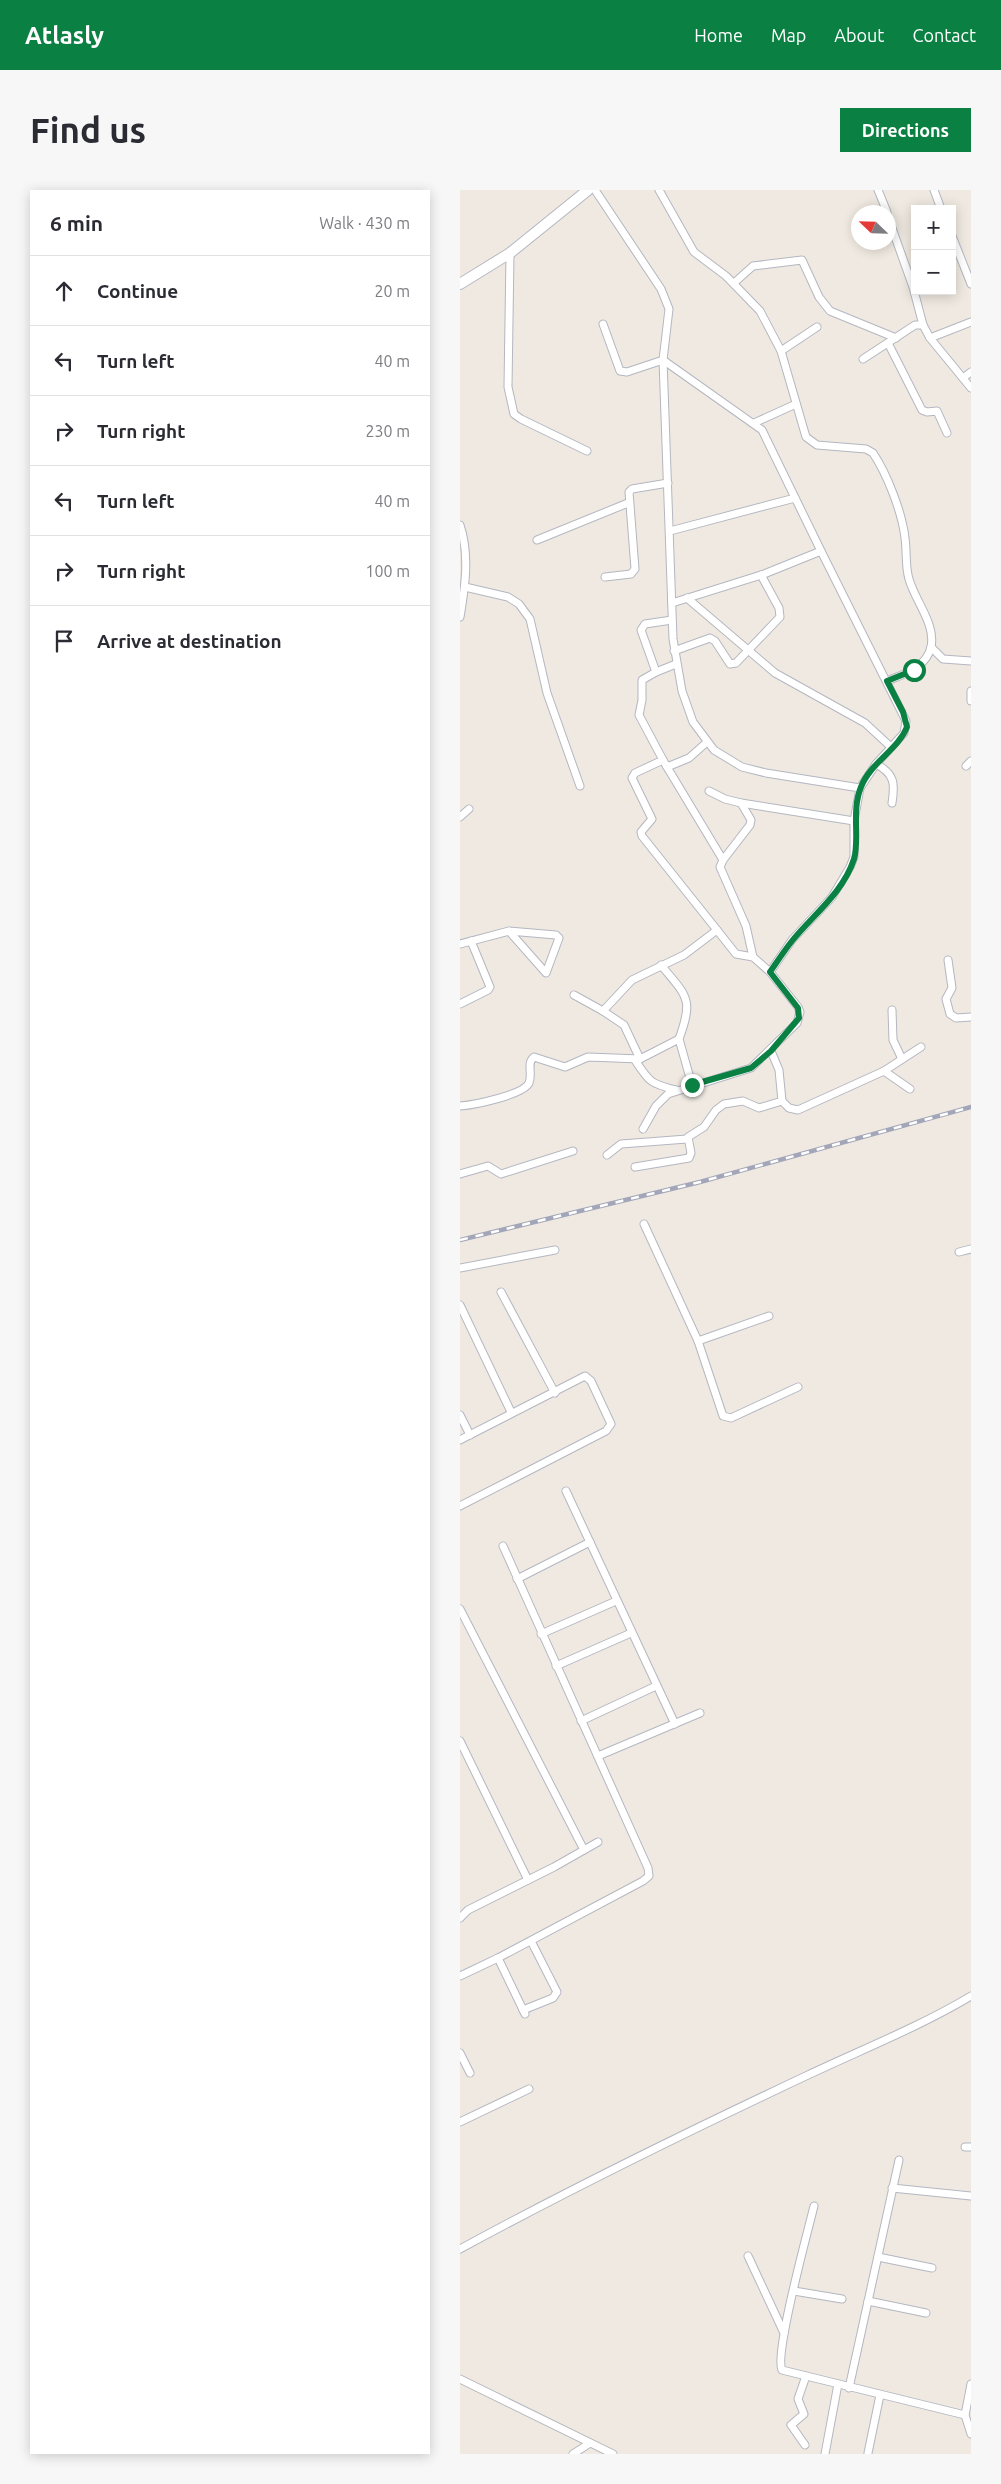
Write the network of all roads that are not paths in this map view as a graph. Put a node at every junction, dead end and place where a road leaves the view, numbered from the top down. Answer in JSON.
{"nodes":[{"id":1,"x":588,"y":190,"type":"edge"},
{"id":2,"x":595,"y":190,"type":"edge"},
{"id":3,"x":659,"y":190,"type":"edge"},
{"id":4,"x":878,"y":190,"type":"edge"},
{"id":5,"x":934,"y":190,"type":"edge"},
{"id":6,"x":884,"y":205,"type":"edge"},
{"id":7,"x":940,"y":205,"type":"edge"},
{"id":8,"x":896,"y":239,"type":"edge"},
{"id":9,"x":956,"y":246,"type":"edge"},
{"id":10,"x":510,"y":253,"type":"junction"},
{"id":11,"x":734,"y":283,"type":"junction"},
{"id":12,"x":460,"y":284,"type":"edge"},
{"id":13,"x":971,"y":284,"type":"edge"},
{"id":14,"x":971,"y":322,"type":"edge"},
{"id":15,"x":603,"y":324,"type":"dead end"},
{"id":16,"x":923,"y":325,"type":"junction"},
{"id":17,"x":817,"y":327,"type":"dead end"},
{"id":18,"x":896,"y":338,"type":"junction"},
{"id":19,"x":930,"y":338,"type":"junction"},
{"id":20,"x":888,"y":343,"type":"junction"},
{"id":21,"x":781,"y":351,"type":"junction"},
{"id":22,"x":863,"y":359,"type":"dead end"},
{"id":23,"x":663,"y":360,"type":"junction"},
{"id":24,"x":971,"y":372,"type":"edge"},
{"id":25,"x":963,"y":378,"type":"junction"},
{"id":26,"x":971,"y":388,"type":"edge"},
{"id":27,"x":796,"y":404,"type":"junction"},
{"id":28,"x":754,"y":423,"type":"junction"},
{"id":29,"x":946,"y":433,"type":"dead end"},
{"id":30,"x":587,"y":451,"type":"dead end"},
{"id":31,"x":668,"y":483,"type":"junction"},
{"id":32,"x":795,"y":498,"type":"junction"},
{"id":33,"x":628,"y":503,"type":"junction"},
{"id":34,"x":460,"y":525,"type":"edge"},
{"id":35,"x":670,"y":531,"type":"junction"},
{"id":36,"x":537,"y":540,"type":"dead end"},
{"id":37,"x":821,"y":551,"type":"junction"},
{"id":38,"x":761,"y":575,"type":"junction"},
{"id":39,"x":605,"y":578,"type":"dead end"},
{"id":40,"x":465,"y":587,"type":"junction"},
{"id":41,"x":688,"y":598,"type":"junction"},
{"id":42,"x":672,"y":603,"type":"junction"},
{"id":43,"x":460,"y":617,"type":"edge"},
{"id":44,"x":672,"y":620,"type":"junction"},
{"id":45,"x":930,"y":648,"type":"junction"},
{"id":46,"x":750,"y":650,"type":"junction"},
{"id":47,"x":674,"y":651,"type":"junction"},
{"id":48,"x":971,"y":661,"type":"edge"},
{"id":49,"x":676,"y":664,"type":"junction"},
{"id":50,"x":656,"y":672,"type":"junction"},
{"id":51,"x":887,"y":681,"type":"junction"},
{"id":52,"x":971,"y":691,"type":"edge"},
{"id":53,"x":971,"y":701,"type":"edge"},
{"id":54,"x":707,"y":742,"type":"junction"},
{"id":55,"x":891,"y":747,"type":"junction"},
{"id":56,"x":663,"y":760,"type":"junction"},
{"id":57,"x":876,"y":764,"type":"junction"},
{"id":58,"x":667,"y":767,"type":"junction"},
{"id":59,"x":580,"y":786,"type":"dead end"},
{"id":60,"x":860,"y":788,"type":"junction"},
{"id":61,"x":709,"y":791,"type":"dead end"},
{"id":62,"x":892,"y":803,"type":"dead end"},
{"id":63,"x":741,"y":804,"type":"junction"},
{"id":64,"x":469,"y":809,"type":"dead end"},
{"id":65,"x":460,"y":817,"type":"edge"},
{"id":66,"x":854,"y":821,"type":"junction"},
{"id":67,"x":722,"y":860,"type":"junction"},
{"id":68,"x":717,"y":930,"type":"junction"},
{"id":69,"x":509,"y":931,"type":"junction"},
{"id":70,"x":471,"y":941,"type":"junction"},
{"id":71,"x":460,"y":944,"type":"edge"},
{"id":72,"x":753,"y":957,"type":"junction"},
{"id":73,"x":948,"y":960,"type":"dead end"},
{"id":74,"x":661,"y":965,"type":"junction"},
{"id":75,"x":770,"y":972,"type":"junction"},
{"id":76,"x":574,"y":995,"type":"dead end"},
{"id":77,"x":460,"y":1004,"type":"edge"},
{"id":78,"x":892,"y":1010,"type":"dead end"},
{"id":79,"x":603,"y":1011,"type":"junction"},
{"id":80,"x":971,"y":1017,"type":"edge"},
{"id":81,"x":679,"y":1039,"type":"junction"},
{"id":82,"x":921,"y":1047,"type":"dead end"},
{"id":83,"x":771,"y":1051,"type":"junction"},
{"id":84,"x":638,"y":1060,"type":"junction"},
{"id":85,"x":902,"y":1060,"type":"junction"},
{"id":86,"x":884,"y":1071,"type":"junction"},
{"id":87,"x":692,"y":1085,"type":"junction"},
{"id":88,"x":910,"y":1089,"type":"dead end"},
{"id":89,"x":676,"y":1090,"type":"junction"},
{"id":90,"x":782,"y":1101,"type":"junction"},
{"id":91,"x":460,"y":1106,"type":"edge"},
{"id":92,"x":643,"y":1128,"type":"dead end"},
{"id":93,"x":687,"y":1139,"type":"junction"},
{"id":94,"x":573,"y":1151,"type":"dead end"},
{"id":95,"x":607,"y":1155,"type":"dead end"},
{"id":96,"x":635,"y":1167,"type":"dead end"},
{"id":97,"x":460,"y":1174,"type":"edge"},
{"id":98,"x":644,"y":1224,"type":"dead end"},
{"id":99,"x":971,"y":1249,"type":"edge"},
{"id":100,"x":555,"y":1250,"type":"dead end"},
{"id":101,"x":959,"y":1252,"type":"dead end"},
{"id":102,"x":460,"y":1268,"type":"edge"},
{"id":103,"x":501,"y":1292,"type":"dead end"},
{"id":104,"x":460,"y":1306,"type":"edge"},
{"id":105,"x":769,"y":1316,"type":"dead end"},
{"id":106,"x":698,"y":1341,"type":"junction"},
{"id":107,"x":798,"y":1387,"type":"dead end"},
{"id":108,"x":555,"y":1393,"type":"junction"},
{"id":109,"x":512,"y":1412,"type":"junction"},
{"id":110,"x":460,"y":1416,"type":"edge"},
{"id":111,"x":470,"y":1435,"type":"junction"},
{"id":112,"x":460,"y":1440,"type":"edge"},
{"id":113,"x":566,"y":1491,"type":"dead end"},
{"id":114,"x":460,"y":1506,"type":"edge"},
{"id":115,"x":590,"y":1542,"type":"junction"},
{"id":116,"x":503,"y":1546,"type":"dead end"},
{"id":117,"x":517,"y":1579,"type":"junction"},
{"id":118,"x":616,"y":1600,"type":"junction"},
{"id":119,"x":460,"y":1609,"type":"edge"},
{"id":120,"x":631,"y":1632,"type":"junction"},
{"id":121,"x":541,"y":1634,"type":"junction"},
{"id":122,"x":556,"y":1666,"type":"junction"},
{"id":123,"x":656,"y":1686,"type":"junction"},
{"id":124,"x":700,"y":1714,"type":"dead end"},
{"id":125,"x":581,"y":1721,"type":"junction"},
{"id":126,"x":674,"y":1724,"type":"junction"},
{"id":127,"x":460,"y":1741,"type":"edge"},
{"id":128,"x":598,"y":1756,"type":"junction"},
{"id":129,"x":598,"y":1842,"type":"dead end"},
{"id":130,"x":584,"y":1850,"type":"junction"},
{"id":131,"x":528,"y":1880,"type":"junction"},
{"id":132,"x":460,"y":1918,"type":"edge"},
{"id":133,"x":531,"y":1941,"type":"junction"},
{"id":134,"x":498,"y":1958,"type":"junction"},
{"id":135,"x":460,"y":1976,"type":"edge"},
{"id":136,"x":971,"y":1996,"type":"edge"},
{"id":137,"x":460,"y":2052,"type":"edge"},
{"id":138,"x":470,"y":2073,"type":"dead end"},
{"id":139,"x":529,"y":2089,"type":"dead end"},
{"id":140,"x":460,"y":2122,"type":"edge"},
{"id":141,"x":899,"y":2160,"type":"dead end"},
{"id":142,"x":892,"y":2188,"type":"junction"},
{"id":143,"x":971,"y":2196,"type":"edge"},
{"id":144,"x":814,"y":2206,"type":"dead end"},
{"id":145,"x":460,"y":2249,"type":"edge"},
{"id":146,"x":748,"y":2256,"type":"dead end"},
{"id":147,"x":878,"y":2257,"type":"junction"},
{"id":148,"x":932,"y":2268,"type":"dead end"},
{"id":149,"x":794,"y":2291,"type":"junction"},
{"id":150,"x":842,"y":2299,"type":"dead end"},
{"id":151,"x":868,"y":2301,"type":"junction"},
{"id":152,"x":926,"y":2313,"type":"dead end"},
{"id":153,"x":784,"y":2333,"type":"junction"},
{"id":154,"x":806,"y":2376,"type":"junction"},
{"id":155,"x":460,"y":2380,"type":"edge"},
{"id":156,"x":838,"y":2384,"type":"junction"},
{"id":157,"x":971,"y":2384,"type":"edge"},
{"id":158,"x":849,"y":2388,"type":"junction"},
{"id":159,"x":880,"y":2395,"type":"junction"},
{"id":160,"x":965,"y":2415,"type":"junction"},
{"id":161,"x":971,"y":2434,"type":"edge"},
{"id":162,"x":590,"y":2443,"type":"junction"},
{"id":163,"x":805,"y":2445,"type":"dead end"},
{"id":164,"x":868,"y":2453,"type":"dead end"},
{"id":165,"x":573,"y":2454,"type":"edge"},
{"id":166,"x":613,"y":2454,"type":"edge"},
{"id":167,"x":825,"y":2454,"type":"edge"}],
"edges":[{"from":1,"to":10,"type":"street"},
{"from":2,"to":23,"type":"street"},
{"from":3,"to":11,"type":"street"},
{"from":4,"to":6,"type":"street"},
{"from":5,"to":7,"type":"street"},
{"from":8,"to":16,"type":"street"},
{"from":9,"to":13,"type":"street"},
{"from":10,"to":12,"type":"street"},
{"from":10,"to":30,"type":"street"},
{"from":11,"to":18,"type":"street"},
{"from":11,"to":21,"type":"street"},
{"from":14,"to":19,"type":"street"},
{"from":15,"to":23,"type":"street"},
{"from":16,"to":18,"type":"street"},
{"from":16,"to":19,"type":"street"},
{"from":17,"to":21,"type":"street"},
{"from":18,"to":20,"type":"street"},
{"from":19,"to":25,"type":"street"},
{"from":20,"to":22,"type":"street"},
{"from":20,"to":29,"type":"street"},
{"from":21,"to":27,"type":"street"},
{"from":23,"to":28,"type":"street"},
{"from":23,"to":31,"type":"street"},
{"from":24,"to":25,"type":"street"},
{"from":25,"to":26,"type":"street"},
{"from":27,"to":28,"type":"street"},
{"from":27,"to":45,"type":"street"},
{"from":28,"to":32,"type":"street"},
{"from":31,"to":33,"type":"street"},
{"from":31,"to":35,"type":"street"},
{"from":32,"to":35,"type":"street"},
{"from":32,"to":37,"type":"street"},
{"from":33,"to":36,"type":"street"},
{"from":33,"to":39,"type":"street"},
{"from":34,"to":40,"type":"street"},
{"from":35,"to":42,"type":"street"},
{"from":37,"to":38,"type":"street"},
{"from":37,"to":51,"type":"street"},
{"from":38,"to":41,"type":"street"},
{"from":38,"to":46,"type":"street"},
{"from":40,"to":43,"type":"street"},
{"from":40,"to":59,"type":"street"},
{"from":41,"to":42,"type":"street"},
{"from":41,"to":46,"type":"street"},
{"from":42,"to":44,"type":"street"},
{"from":44,"to":47,"type":"street"},
{"from":44,"to":50,"type":"street"},
{"from":45,"to":48,"type":"street"},
{"from":45,"to":51,"type":"street"},
{"from":46,"to":47,"type":"street"},
{"from":46,"to":55,"type":"street"},
{"from":47,"to":49,"type":"street"},
{"from":49,"to":50,"type":"street"},
{"from":49,"to":54,"type":"street"},
{"from":50,"to":56,"type":"street"},
{"from":51,"to":55,"type":"street"},
{"from":52,"to":53,"type":"street"},
{"from":54,"to":58,"type":"street"},
{"from":54,"to":60,"type":"street"},
{"from":55,"to":57,"type":"street"},
{"from":56,"to":58,"type":"street"},
{"from":56,"to":68,"type":"street"},
{"from":57,"to":60,"type":"street"},
{"from":57,"to":62,"type":"street"},
{"from":58,"to":67,"type":"street"},
{"from":60,"to":66,"type":"street"},
{"from":61,"to":63,"type":"street"},
{"from":63,"to":66,"type":"street"},
{"from":63,"to":67,"type":"street"},
{"from":64,"to":65,"type":"street"},
{"from":66,"to":75,"type":"street"},
{"from":67,"to":72,"type":"street"},
{"from":68,"to":72,"type":"street"},
{"from":68,"to":74,"type":"street"},
{"from":69,"to":69,"type":"street"},
{"from":69,"to":70,"type":"street"},
{"from":70,"to":71,"type":"street"},
{"from":70,"to":77,"type":"street"},
{"from":72,"to":75,"type":"street"},
{"from":73,"to":80,"type":"street"},
{"from":74,"to":79,"type":"street"},
{"from":74,"to":81,"type":"street"},
{"from":75,"to":83,"type":"street"},
{"from":76,"to":79,"type":"street"},
{"from":78,"to":85,"type":"street"},
{"from":79,"to":84,"type":"street"},
{"from":81,"to":84,"type":"street"},
{"from":81,"to":87,"type":"street"},
{"from":82,"to":85,"type":"street"},
{"from":83,"to":87,"type":"street"},
{"from":83,"to":90,"type":"street"},
{"from":84,"to":89,"type":"street"},
{"from":84,"to":91,"type":"street"},
{"from":85,"to":86,"type":"street"},
{"from":86,"to":88,"type":"street"},
{"from":86,"to":90,"type":"street"},
{"from":87,"to":89,"type":"street"},
{"from":89,"to":92,"type":"street"},
{"from":90,"to":93,"type":"street"},
{"from":93,"to":95,"type":"street"},
{"from":93,"to":96,"type":"street"},
{"from":94,"to":97,"type":"street"},
{"from":98,"to":106,"type":"street"},
{"from":99,"to":101,"type":"street"},
{"from":100,"to":102,"type":"street"},
{"from":103,"to":108,"type":"street"},
{"from":104,"to":109,"type":"street"},
{"from":105,"to":106,"type":"street"},
{"from":106,"to":107,"type":"street"},
{"from":108,"to":109,"type":"street"},
{"from":108,"to":114,"type":"street"},
{"from":109,"to":111,"type":"street"},
{"from":110,"to":111,"type":"street"},
{"from":111,"to":112,"type":"street"},
{"from":113,"to":115,"type":"street"},
{"from":115,"to":117,"type":"street"},
{"from":115,"to":118,"type":"street"},
{"from":116,"to":117,"type":"street"},
{"from":117,"to":121,"type":"street"},
{"from":118,"to":120,"type":"street"},
{"from":118,"to":121,"type":"street"},
{"from":119,"to":130,"type":"street"},
{"from":120,"to":122,"type":"street"},
{"from":120,"to":123,"type":"street"},
{"from":121,"to":122,"type":"street"},
{"from":122,"to":125,"type":"street"},
{"from":123,"to":125,"type":"street"},
{"from":123,"to":126,"type":"street"},
{"from":124,"to":126,"type":"street"},
{"from":125,"to":128,"type":"street"},
{"from":126,"to":128,"type":"street"},
{"from":127,"to":131,"type":"street"},
{"from":128,"to":133,"type":"street"},
{"from":129,"to":130,"type":"street"},
{"from":130,"to":131,"type":"street"},
{"from":131,"to":132,"type":"street"},
{"from":133,"to":134,"type":"street"},
{"from":133,"to":134,"type":"street"},
{"from":134,"to":135,"type":"street"},
{"from":136,"to":145,"type":"street"},
{"from":137,"to":138,"type":"street"},
{"from":139,"to":140,"type":"street"},
{"from":141,"to":142,"type":"street"},
{"from":142,"to":143,"type":"street"},
{"from":142,"to":147,"type":"street"},
{"from":144,"to":149,"type":"street"},
{"from":146,"to":153,"type":"street"},
{"from":147,"to":148,"type":"street"},
{"from":147,"to":151,"type":"street"},
{"from":149,"to":150,"type":"street"},
{"from":149,"to":153,"type":"street"},
{"from":151,"to":152,"type":"street"},
{"from":151,"to":158,"type":"street"},
{"from":153,"to":154,"type":"street"},
{"from":154,"to":156,"type":"street"},
{"from":154,"to":163,"type":"street"},
{"from":155,"to":162,"type":"street"},
{"from":156,"to":158,"type":"street"},
{"from":156,"to":167,"type":"street"},
{"from":157,"to":160,"type":"street"},
{"from":158,"to":159,"type":"street"},
{"from":159,"to":160,"type":"street"},
{"from":159,"to":164,"type":"street"},
{"from":160,"to":161,"type":"street"},
{"from":162,"to":165,"type":"street"},
{"from":162,"to":166,"type":"street"}]}
